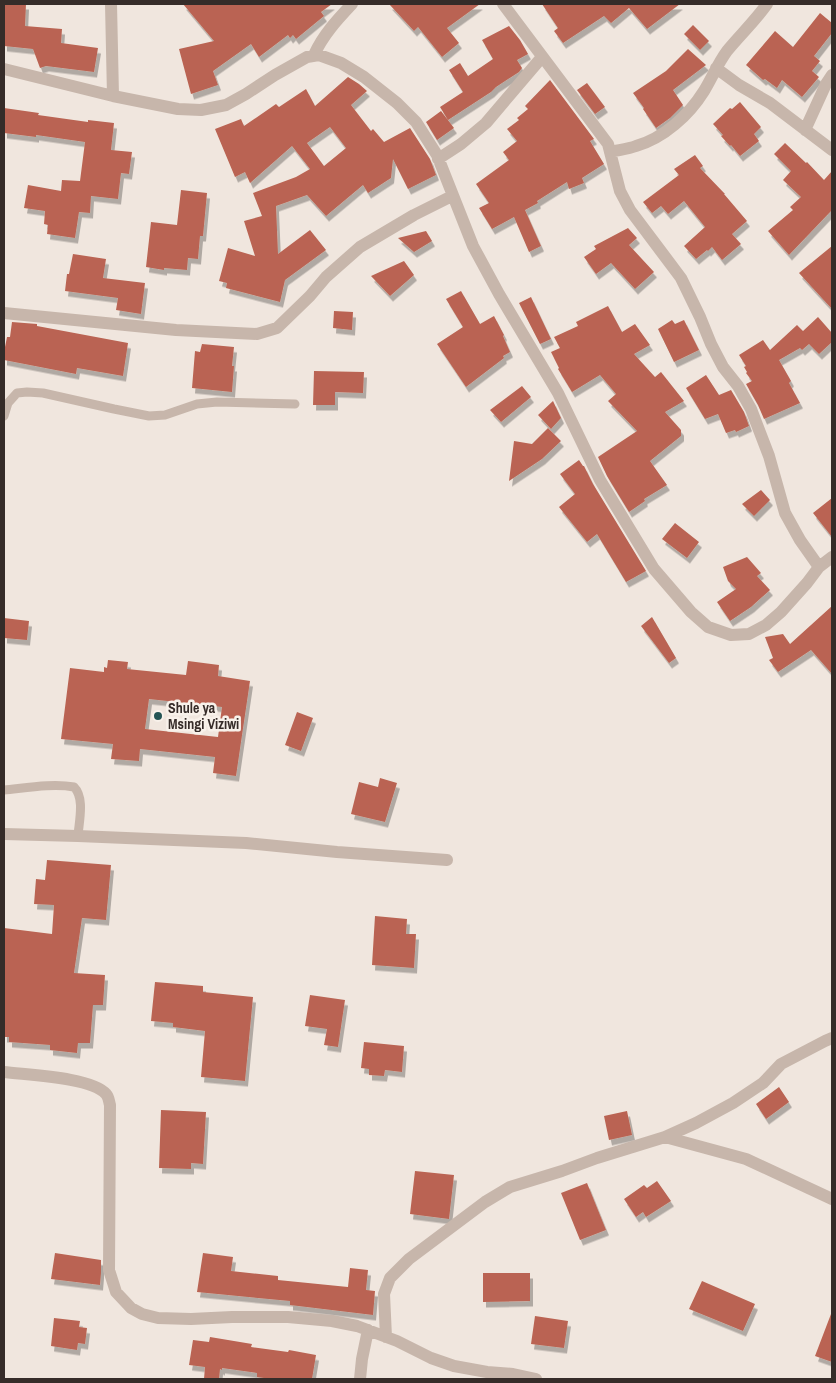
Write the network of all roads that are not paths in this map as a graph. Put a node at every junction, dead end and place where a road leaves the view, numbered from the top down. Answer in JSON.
{"nodes":[{"id":1,"x":111,"y":4,"type":"edge"},
{"id":2,"x":352,"y":4,"type":"edge"},
{"id":3,"x":503,"y":4,"type":"edge"},
{"id":4,"x":767,"y":4,"type":"edge"},
{"id":5,"x":314,"y":55,"type":"junction"},
{"id":6,"x":542,"y":57,"type":"junction"},
{"id":7,"x":716,"y":68,"type":"junction"},
{"id":8,"x":4,"y":69,"type":"edge"},
{"id":9,"x":832,"y":75,"type":"edge"},
{"id":10,"x":113,"y":96,"type":"junction"},
{"id":11,"x":805,"y":130,"type":"junction"},
{"id":12,"x":832,"y":150,"type":"edge"},
{"id":13,"x":610,"y":152,"type":"junction"},
{"id":14,"x":438,"y":159,"type":"junction"},
{"id":15,"x":452,"y":196,"type":"junction"},
{"id":16,"x":4,"y":314,"type":"edge"},
{"id":17,"x":295,"y":404,"type":"dead end"},
{"id":18,"x":4,"y":416,"type":"edge"},
{"id":19,"x":832,"y":557,"type":"edge"},
{"id":20,"x":819,"y":567,"type":"junction"},
{"id":21,"x":4,"y":790,"type":"edge"},
{"id":22,"x":4,"y":834,"type":"edge"},
{"id":23,"x":78,"y":836,"type":"junction"},
{"id":24,"x":447,"y":860,"type":"dead end"},
{"id":25,"x":832,"y":1038,"type":"edge"},
{"id":26,"x":4,"y":1072,"type":"edge"},
{"id":27,"x":665,"y":1137,"type":"junction"},
{"id":28,"x":832,"y":1200,"type":"edge"},
{"id":29,"x":368,"y":1330,"type":"junction"},
{"id":30,"x":386,"y":1337,"type":"junction"},
{"id":31,"x":360,"y":1379,"type":"edge"},
{"id":32,"x":536,"y":1379,"type":"edge"}],
"edges":[{"from":1,"to":10,"type":"street"},
{"from":2,"to":5,"type":"street"},
{"from":3,"to":6,"type":"street"},
{"from":4,"to":7,"type":"street"},
{"from":5,"to":10,"type":"street"},
{"from":5,"to":14,"type":"street"},
{"from":6,"to":13,"type":"street"},
{"from":6,"to":14,"type":"street"},
{"from":7,"to":11,"type":"street"},
{"from":7,"to":13,"type":"street"},
{"from":8,"to":10,"type":"street"},
{"from":9,"to":11,"type":"street"},
{"from":11,"to":12,"type":"street"},
{"from":13,"to":20,"type":"street"},
{"from":14,"to":15,"type":"street"},
{"from":15,"to":16,"type":"street"},
{"from":15,"to":20,"type":"street"},
{"from":17,"to":18,"type":"lane"},
{"from":19,"to":20,"type":"street"},
{"from":21,"to":23,"type":"lane"},
{"from":22,"to":23,"type":"street"},
{"from":23,"to":24,"type":"street"},
{"from":25,"to":27,"type":"street"},
{"from":26,"to":29,"type":"street"},
{"from":27,"to":28,"type":"street"},
{"from":27,"to":30,"type":"street"},
{"from":29,"to":30,"type":"street"},
{"from":29,"to":31,"type":"street"},
{"from":30,"to":32,"type":"street"}]}
